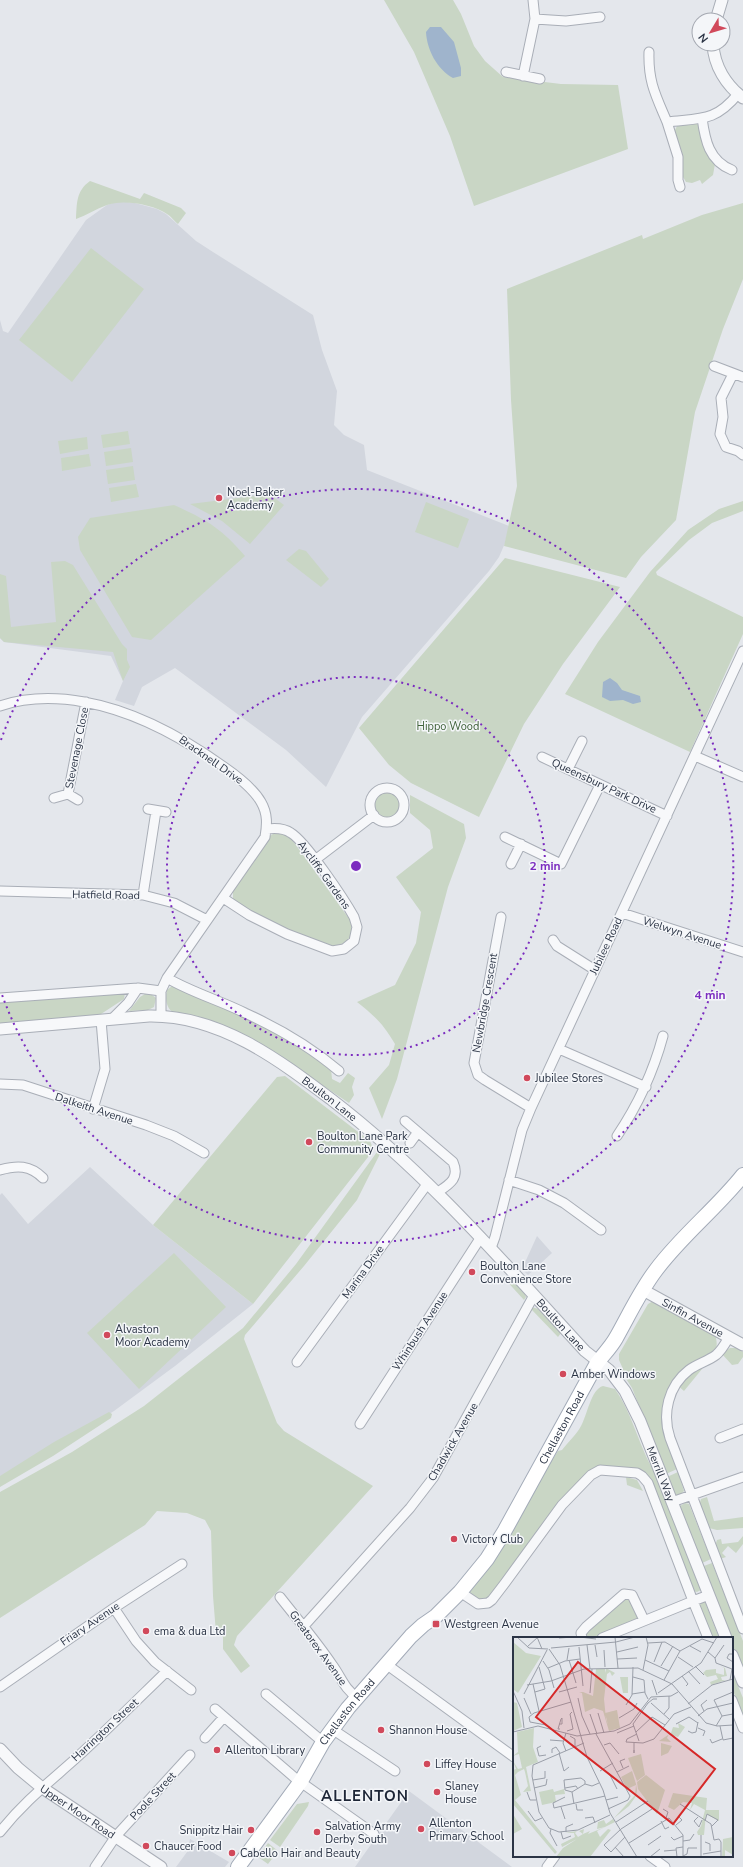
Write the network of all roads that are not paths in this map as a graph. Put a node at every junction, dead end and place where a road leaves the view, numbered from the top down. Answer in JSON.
{"nodes":[{"id":1,"x":533,"y":0,"type":"edge"},
{"id":2,"x":722,"y":0,"type":"edge"},
{"id":3,"x":718,"y":12,"type":"edge"},
{"id":4,"x":600,"y":17,"type":"dead end"},
{"id":5,"x":535,"y":19,"type":"junction"},
{"id":6,"x":649,"y":52,"type":"dead end"},
{"id":7,"x":714,"y":52,"type":"edge"},
{"id":8,"x":506,"y":72,"type":"dead end"},
{"id":9,"x":523,"y":76,"type":"junction"},
{"id":10,"x":540,"y":79,"type":"dead end"},
{"id":11,"x":740,"y":96,"type":"edge"},
{"id":12,"x":702,"y":118,"type":"junction"},
{"id":13,"x":667,"y":122,"type":"junction"},
{"id":14,"x":732,"y":170,"type":"dead end"},
{"id":15,"x":680,"y":187,"type":"dead end"},
{"id":16,"x":714,"y":366,"type":"dead end"},
{"id":17,"x":733,"y":374,"type":"junction"},
{"id":18,"x":743,"y":377,"type":"edge"},
{"id":19,"x":743,"y":455,"type":"edge"},
{"id":20,"x":743,"y":651,"type":"edge"},
{"id":21,"x":86,"y":702,"type":"junction"},
{"id":22,"x":0,"y":706,"type":"edge"},
{"id":23,"x":582,"y":742,"type":"dead end"},
{"id":24,"x":695,"y":756,"type":"junction"},
{"id":25,"x":542,"y":757,"type":"dead end"},
{"id":26,"x":568,"y":770,"type":"junction"},
{"id":27,"x":743,"y":777,"type":"edge"},
{"id":28,"x":600,"y":785,"type":"junction"},
{"id":29,"x":68,"y":794,"type":"junction"},
{"id":30,"x":54,"y":798,"type":"dead end"},
{"id":31,"x":78,"y":800,"type":"dead end"},
{"id":32,"x":166,"y":812,"type":"dead end"},
{"id":33,"x":374,"y":815,"type":"dead end"},
{"id":34,"x":667,"y":816,"type":"junction"},
{"id":35,"x":267,"y":829,"type":"junction"},
{"id":36,"x":505,"y":837,"type":"dead end"},
{"id":37,"x":521,"y":844,"type":"junction"},
{"id":38,"x":314,"y":860,"type":"junction"},
{"id":39,"x":511,"y":864,"type":"dead end"},
{"id":40,"x":0,"y":891,"type":"edge"},
{"id":41,"x":143,"y":895,"type":"junction"},
{"id":42,"x":223,"y":898,"type":"junction"},
{"id":43,"x":622,"y":913,"type":"junction"},
{"id":44,"x":501,"y":917,"type":"dead end"},
{"id":45,"x":207,"y":920,"type":"junction"},
{"id":46,"x":553,"y":940,"type":"dead end"},
{"id":47,"x":743,"y":952,"type":"edge"},
{"id":48,"x":595,"y":970,"type":"junction"},
{"id":49,"x":167,"y":978,"type":"junction"},
{"id":50,"x":138,"y":988,"type":"junction"},
{"id":51,"x":161,"y":991,"type":"junction"},
{"id":52,"x":0,"y":998,"type":"edge"},
{"id":53,"x":161,"y":1016,"type":"junction"},
{"id":54,"x":106,"y":1020,"type":"junction"},
{"id":55,"x":0,"y":1029,"type":"edge"},
{"id":56,"x":663,"y":1036,"type":"dead end"},
{"id":57,"x":559,"y":1049,"type":"junction"},
{"id":58,"x":339,"y":1071,"type":"dead end"},
{"id":59,"x":0,"y":1084,"type":"edge"},
{"id":60,"x":646,"y":1087,"type":"junction"},
{"id":61,"x":531,"y":1108,"type":"junction"},
{"id":62,"x":92,"y":1109,"type":"junction"},
{"id":63,"x":405,"y":1121,"type":"dead end"},
{"id":64,"x":418,"y":1132,"type":"junction"},
{"id":65,"x":617,"y":1136,"type":"dead end"},
{"id":66,"x":410,"y":1143,"type":"dead end"},
{"id":67,"x":204,"y":1153,"type":"dead end"},
{"id":68,"x":0,"y":1170,"type":"edge"},
{"id":69,"x":743,"y":1175,"type":"edge"},
{"id":70,"x":43,"y":1178,"type":"dead end"},
{"id":71,"x":510,"y":1180,"type":"junction"},
{"id":72,"x":428,"y":1183,"type":"junction"},
{"id":73,"x":438,"y":1192,"type":"junction"},
{"id":74,"x":601,"y":1230,"type":"dead end"},
{"id":75,"x":481,"y":1237,"type":"junction"},
{"id":76,"x":491,"y":1248,"type":"junction"},
{"id":77,"x":643,"y":1290,"type":"junction"},
{"id":78,"x":533,"y":1297,"type":"junction"},
{"id":79,"x":729,"y":1337,"type":"junction"},
{"id":80,"x":743,"y":1345,"type":"edge"},
{"id":81,"x":297,"y":1362,"type":"dead end"},
{"id":82,"x":597,"y":1363,"type":"junction"},
{"id":83,"x":360,"y":1424,"type":"dead end"},
{"id":84,"x":743,"y":1429,"type":"edge"},
{"id":85,"x":723,"y":1447,"type":"dead end"},
{"id":86,"x":743,"y":1477,"type":"edge"},
{"id":87,"x":691,"y":1495,"type":"junction"},
{"id":88,"x":672,"y":1502,"type":"junction"},
{"id":89,"x":182,"y":1564,"type":"dead end"},
{"id":90,"x":460,"y":1592,"type":"junction"},
{"id":91,"x":709,"y":1595,"type":"junction"},
{"id":92,"x":280,"y":1598,"type":"dead end"},
{"id":93,"x":693,"y":1601,"type":"junction"},
{"id":94,"x":114,"y":1608,"type":"junction"},
{"id":95,"x":644,"y":1620,"type":"junction"},
{"id":96,"x":304,"y":1627,"type":"junction"},
{"id":97,"x":743,"y":1629,"type":"edge"},
{"id":98,"x":582,"y":1637,"type":"edge"},
{"id":99,"x":604,"y":1637,"type":"edge"},
{"id":100,"x":708,"y":1637,"type":"edge"},
{"id":101,"x":726,"y":1637,"type":"edge"},
{"id":102,"x":733,"y":1657,"type":"edge"},
{"id":103,"x":386,"y":1664,"type":"junction"},
{"id":104,"x":167,"y":1671,"type":"junction"},
{"id":105,"x":743,"y":1682,"type":"edge"},
{"id":106,"x":0,"y":1687,"type":"edge"},
{"id":107,"x":191,"y":1690,"type":"dead end"},
{"id":108,"x":266,"y":1694,"type":"dead end"},
{"id":109,"x":357,"y":1697,"type":"junction"},
{"id":110,"x":733,"y":1703,"type":"edge"},
{"id":111,"x":215,"y":1709,"type":"dead end"},
{"id":112,"x":224,"y":1717,"type":"junction"},
{"id":113,"x":743,"y":1728,"type":"edge"},
{"id":114,"x":332,"y":1729,"type":"junction"},
{"id":115,"x":205,"y":1738,"type":"dead end"},
{"id":116,"x":323,"y":1742,"type":"junction"},
{"id":117,"x":0,"y":1748,"type":"edge"},
{"id":118,"x":190,"y":1755,"type":"dead end"},
{"id":119,"x":513,"y":1756,"type":"edge"},
{"id":120,"x":395,"y":1771,"type":"dead end"},
{"id":121,"x":301,"y":1781,"type":"junction"},
{"id":122,"x":41,"y":1787,"type":"junction"},
{"id":123,"x":0,"y":1832,"type":"edge"},
{"id":124,"x":374,"y":1834,"type":"dead end"},
{"id":125,"x":116,"y":1836,"type":"junction"},
{"id":126,"x":554,"y":1857,"type":"edge"},
{"id":127,"x":651,"y":1857,"type":"edge"},
{"id":128,"x":95,"y":1867,"type":"edge"},
{"id":129,"x":161,"y":1867,"type":"edge"},
{"id":130,"x":238,"y":1867,"type":"edge"},
{"id":131,"x":547,"y":1867,"type":"edge"},
{"id":132,"x":665,"y":1867,"type":"edge"}],
"edges":[{"from":1,"to":5,"type":"street"},
{"from":2,"to":3,"type":"street"},
{"from":4,"to":5,"type":"street"},
{"from":5,"to":9,"type":"street"},
{"from":6,"to":13,"type":"street"},
{"from":7,"to":11,"type":"street"},
{"from":8,"to":9,"type":"street"},
{"from":9,"to":10,"type":"street"},
{"from":11,"to":12,"type":"street"},
{"from":12,"to":13,"type":"street"},
{"from":12,"to":14,"type":"street"},
{"from":13,"to":15,"type":"street"},
{"from":16,"to":17,"type":"street"},
{"from":17,"to":18,"type":"street"},
{"from":17,"to":19,"type":"street"},
{"from":20,"to":24,"type":"street","name":"Jubilee Road"},
{"from":21,"to":22,"type":"street","name":"Bracknell Drive"},
{"from":21,"to":29,"type":"street","name":"Stevenage Close"},
{"from":21,"to":35,"type":"street","name":"Bracknell Drive"},
{"from":23,"to":26,"type":"street"},
{"from":24,"to":27,"type":"street"},
{"from":24,"to":34,"type":"street","name":"Jubilee Road"},
{"from":25,"to":26,"type":"street","name":"Queensbury Park Drive"},
{"from":26,"to":28,"type":"street","name":"Queensbury Park Drive"},
{"from":28,"to":34,"type":"street","name":"Queensbury Park Drive"},
{"from":28,"to":37,"type":"street"},
{"from":29,"to":30,"type":"street"},
{"from":29,"to":31,"type":"street"},
{"from":32,"to":41,"type":"street"},
{"from":33,"to":38,"type":"street"},
{"from":34,"to":43,"type":"street","name":"Jubilee Road"},
{"from":35,"to":38,"type":"street","name":"Aycliffe Gardens"},
{"from":35,"to":42,"type":"street","name":"Bracknell Drive"},
{"from":36,"to":37,"type":"street"},
{"from":37,"to":39,"type":"street"},
{"from":38,"to":42,"type":"street","name":"Aycliffe Gardens"},
{"from":40,"to":41,"type":"street","name":"Hatfield Road"},
{"from":41,"to":45,"type":"street","name":"Hatfield Road"},
{"from":42,"to":45,"type":"street","name":"Bracknell Drive"},
{"from":43,"to":47,"type":"street","name":"Welwyn Avenue"},
{"from":43,"to":48,"type":"street","name":"Jubilee Road"},
{"from":44,"to":61,"type":"street","name":"Newbridge Crescent"},
{"from":45,"to":49,"type":"street","name":"Bracknell Drive"},
{"from":46,"to":48,"type":"street"},
{"from":48,"to":57,"type":"street","name":"Jubilee Road"},
{"from":49,"to":51,"type":"street","name":"Bracknell Drive"},
{"from":49,"to":58,"type":"street"},
{"from":50,"to":51,"type":"street"},
{"from":50,"to":52,"type":"street"},
{"from":50,"to":54,"type":"street"},
{"from":51,"to":53,"type":"street"},
{"from":53,"to":54,"type":"street","name":"Boulton Lane"},
{"from":53,"to":72,"type":"street","name":"Boulton Lane"},
{"from":54,"to":55,"type":"street","name":"Boulton Lane"},
{"from":54,"to":62,"type":"street"},
{"from":56,"to":60,"type":"street"},
{"from":57,"to":60,"type":"street"},
{"from":57,"to":61,"type":"street","name":"Jubilee Road"},
{"from":59,"to":62,"type":"street","name":"Dalkeith Avenue"},
{"from":60,"to":65,"type":"street"},
{"from":61,"to":71,"type":"street","name":"Jubilee Road"},
{"from":62,"to":67,"type":"street","name":"Dalkeith Avenue"},
{"from":63,"to":64,"type":"street"},
{"from":64,"to":66,"type":"street"},
{"from":64,"to":73,"type":"street"},
{"from":68,"to":70,"type":"street"},
{"from":69,"to":77,"type":"main road","name":"Chellaston Road"},
{"from":71,"to":74,"type":"street"},
{"from":71,"to":76,"type":"street","name":"Jubilee Road"},
{"from":72,"to":73,"type":"street","name":"Boulton Lane"},
{"from":72,"to":81,"type":"street","name":"Marina Drive"},
{"from":73,"to":75,"type":"street","name":"Boulton Lane"},
{"from":75,"to":76,"type":"street","name":"Boulton Lane"},
{"from":75,"to":83,"type":"street","name":"Whinbush Avenue"},
{"from":76,"to":78,"type":"street","name":"Boulton Lane"},
{"from":77,"to":79,"type":"street","name":"Sinfin Avenue"},
{"from":77,"to":82,"type":"main road","name":"Chellaston Road"},
{"from":78,"to":82,"type":"street","name":"Boulton Lane"},
{"from":78,"to":96,"type":"street","name":"Chadwick Avenue"},
{"from":79,"to":80,"type":"street","name":"Sinfin Avenue"},
{"from":79,"to":87,"type":"street"},
{"from":82,"to":88,"type":"street","name":"Merrill Way"},
{"from":82,"to":90,"type":"main road","name":"Chellaston Road"},
{"from":84,"to":85,"type":"street"},
{"from":86,"to":87,"type":"street"},
{"from":87,"to":88,"type":"street"},
{"from":87,"to":97,"type":"street","name":"Merrill Way"},
{"from":88,"to":91,"type":"street","name":"Merrill Way"},
{"from":89,"to":94,"type":"street","name":"Friary Avenue"},
{"from":90,"to":93,"type":"street","name":"Merrill Way"},
{"from":90,"to":103,"type":"main road","name":"Chellaston Road"},
{"from":91,"to":93,"type":"street"},
{"from":91,"to":101,"type":"street","name":"Merrill Way"},
{"from":92,"to":96,"type":"street","name":"Greatorex Avenue"},
{"from":93,"to":95,"type":"street"},
{"from":93,"to":100,"type":"street","name":"Merrill Way"},
{"from":94,"to":104,"type":"street"},
{"from":94,"to":106,"type":"street","name":"Friary Avenue"},
{"from":95,"to":98,"type":"street"},
{"from":95,"to":99,"type":"street"},
{"from":96,"to":109,"type":"street","name":"Greatorex Avenue"},
{"from":102,"to":105,"type":"street"},
{"from":103,"to":109,"type":"main road","name":"Chellaston Road"},
{"from":103,"to":119,"type":"street"},
{"from":104,"to":107,"type":"street"},
{"from":104,"to":122,"type":"street","name":"Harrington Street"},
{"from":108,"to":116,"type":"street"},
{"from":109,"to":114,"type":"main road","name":"Chellaston Road"},
{"from":110,"to":113,"type":"street"},
{"from":111,"to":112,"type":"street"},
{"from":112,"to":115,"type":"street"},
{"from":112,"to":121,"type":"street"},
{"from":114,"to":116,"type":"main road","name":"Chellaston Road"},
{"from":114,"to":120,"type":"street"},
{"from":116,"to":121,"type":"main road","name":"Chellaston Road"},
{"from":117,"to":122,"type":"street","name":"Upper Moor Road"},
{"from":118,"to":125,"type":"street","name":"Poole Street"},
{"from":121,"to":124,"type":"street"},
{"from":121,"to":130,"type":"main road","name":"Chellaston Road"},
{"from":122,"to":123,"type":"street","name":"Harrington Street"},
{"from":122,"to":125,"type":"street","name":"Upper Moor Road"},
{"from":125,"to":128,"type":"street","name":"Poole Street"},
{"from":125,"to":129,"type":"street","name":"Upper Moor Road"},
{"from":126,"to":131,"type":"street"},
{"from":127,"to":132,"type":"street"}]}
